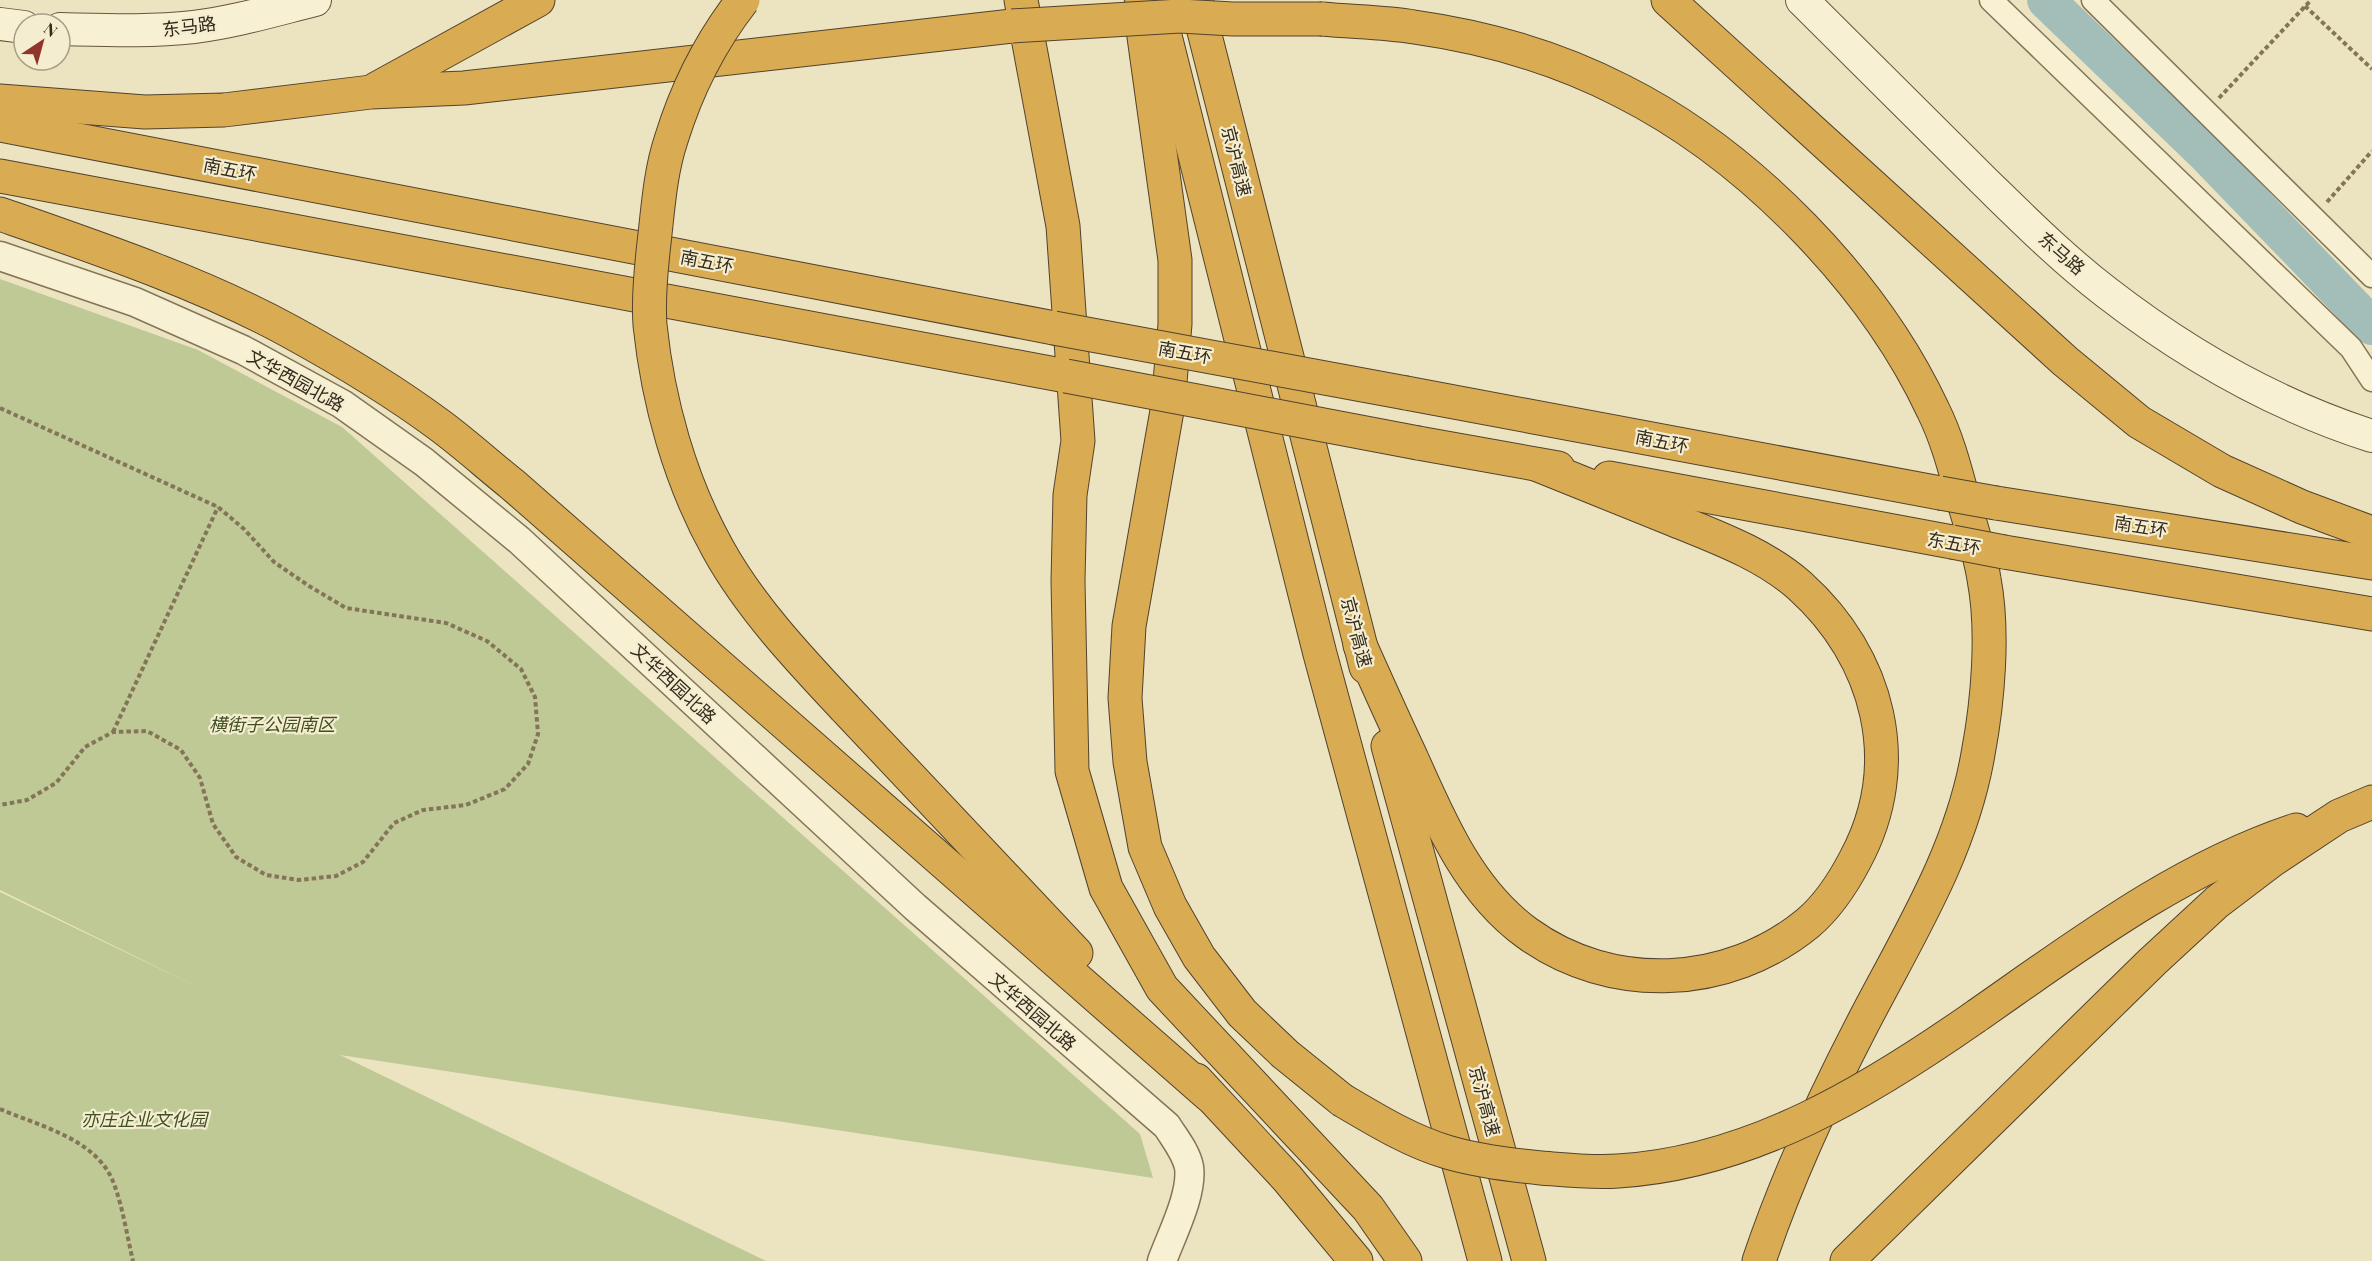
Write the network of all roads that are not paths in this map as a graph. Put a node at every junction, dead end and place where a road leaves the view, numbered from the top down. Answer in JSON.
{"nodes":[{"id":1,"x":315,"y":0,"type":"edge"},
{"id":2,"x":538,"y":0,"type":"edge"},
{"id":3,"x":743,"y":0,"type":"edge"},
{"id":4,"x":1138,"y":0,"type":"edge"},
{"id":5,"x":1156,"y":0,"type":"edge"},
{"id":6,"x":1196,"y":0,"type":"edge"},
{"id":7,"x":1662,"y":0,"type":"edge"},
{"id":8,"x":1668,"y":0,"type":"edge"},
{"id":9,"x":1802,"y":0,"type":"edge"},
{"id":10,"x":1991,"y":0,"type":"edge"},
{"id":11,"x":2093,"y":0,"type":"edge"},
{"id":12,"x":1017,"y":13,"type":"edge"},
{"id":13,"x":1693,"y":23,"type":"junction"},
{"id":14,"x":72,"y":29,"type":"edge"},
{"id":15,"x":371,"y":92,"type":"junction"},
{"id":16,"x":0,"y":101,"type":"edge"},
{"id":17,"x":0,"y":124,"type":"edge"},
{"id":18,"x":0,"y":176,"type":"edge"},
{"id":19,"x":0,"y":214,"type":"edge"},
{"id":20,"x":0,"y":256,"type":"edge"},
{"id":21,"x":2372,"y":276,"type":"edge"},
{"id":22,"x":2372,"y":380,"type":"edge"},
{"id":23,"x":2372,"y":436,"type":"edge"},
{"id":24,"x":1538,"y":465,"type":"junction"},
{"id":25,"x":2372,"y":533,"type":"edge"},
{"id":26,"x":2372,"y":563,"type":"edge"},
{"id":27,"x":2372,"y":614,"type":"edge"},
{"id":28,"x":1360,"y":645,"type":"junction"},
{"id":29,"x":2372,"y":802,"type":"edge"},
{"id":30,"x":2339,"y":816,"type":"junction"},
{"id":31,"x":1209,"y":1095,"type":"junction"},
{"id":32,"x":1162,"y":1261,"type":"edge"},
{"id":33,"x":1356,"y":1261,"type":"edge"},
{"id":34,"x":1405,"y":1261,"type":"edge"},
{"id":35,"x":1485,"y":1261,"type":"edge"},
{"id":36,"x":1528,"y":1261,"type":"edge"},
{"id":37,"x":1759,"y":1261,"type":"edge"},
{"id":38,"x":1847,"y":1261,"type":"edge"}],
"edges":[{"from":1,"to":14,"type":"main road","name":"东马路"},
{"from":2,"to":15,"type":"highway"},
{"from":3,"to":31,"type":"highway","bridge":true},
{"from":4,"to":30,"type":"highway","bridge":true},
{"from":5,"to":35,"type":"highway"},
{"from":6,"to":28,"type":"highway","name":"京沪高速"},
{"from":7,"to":13,"type":"highway"},
{"from":8,"to":13,"type":"highway"},
{"from":9,"to":23,"type":"main road","name":"东马路"},
{"from":10,"to":22,"type":"street"},
{"from":11,"to":21,"type":"street"},
{"from":12,"to":15,"type":"highway"},
{"from":12,"to":34,"type":"highway"},
{"from":12,"to":37,"type":"highway","bridge":true},
{"from":13,"to":25,"type":"highway"},
{"from":15,"to":16,"type":"highway"},
{"from":17,"to":26,"type":"highway","name":"南五环","bridge":true},
{"from":18,"to":24,"type":"highway","bridge":true},
{"from":19,"to":31,"type":"highway"},
{"from":20,"to":32,"type":"street","name":"文华西园北路"},
{"from":24,"to":27,"type":"highway","name":"东五环","bridge":true},
{"from":24,"to":28,"type":"highway"},
{"from":28,"to":36,"type":"highway","name":"京沪高速"},
{"from":29,"to":30,"type":"highway"},
{"from":30,"to":38,"type":"highway"},
{"from":31,"to":33,"type":"highway"}]}
